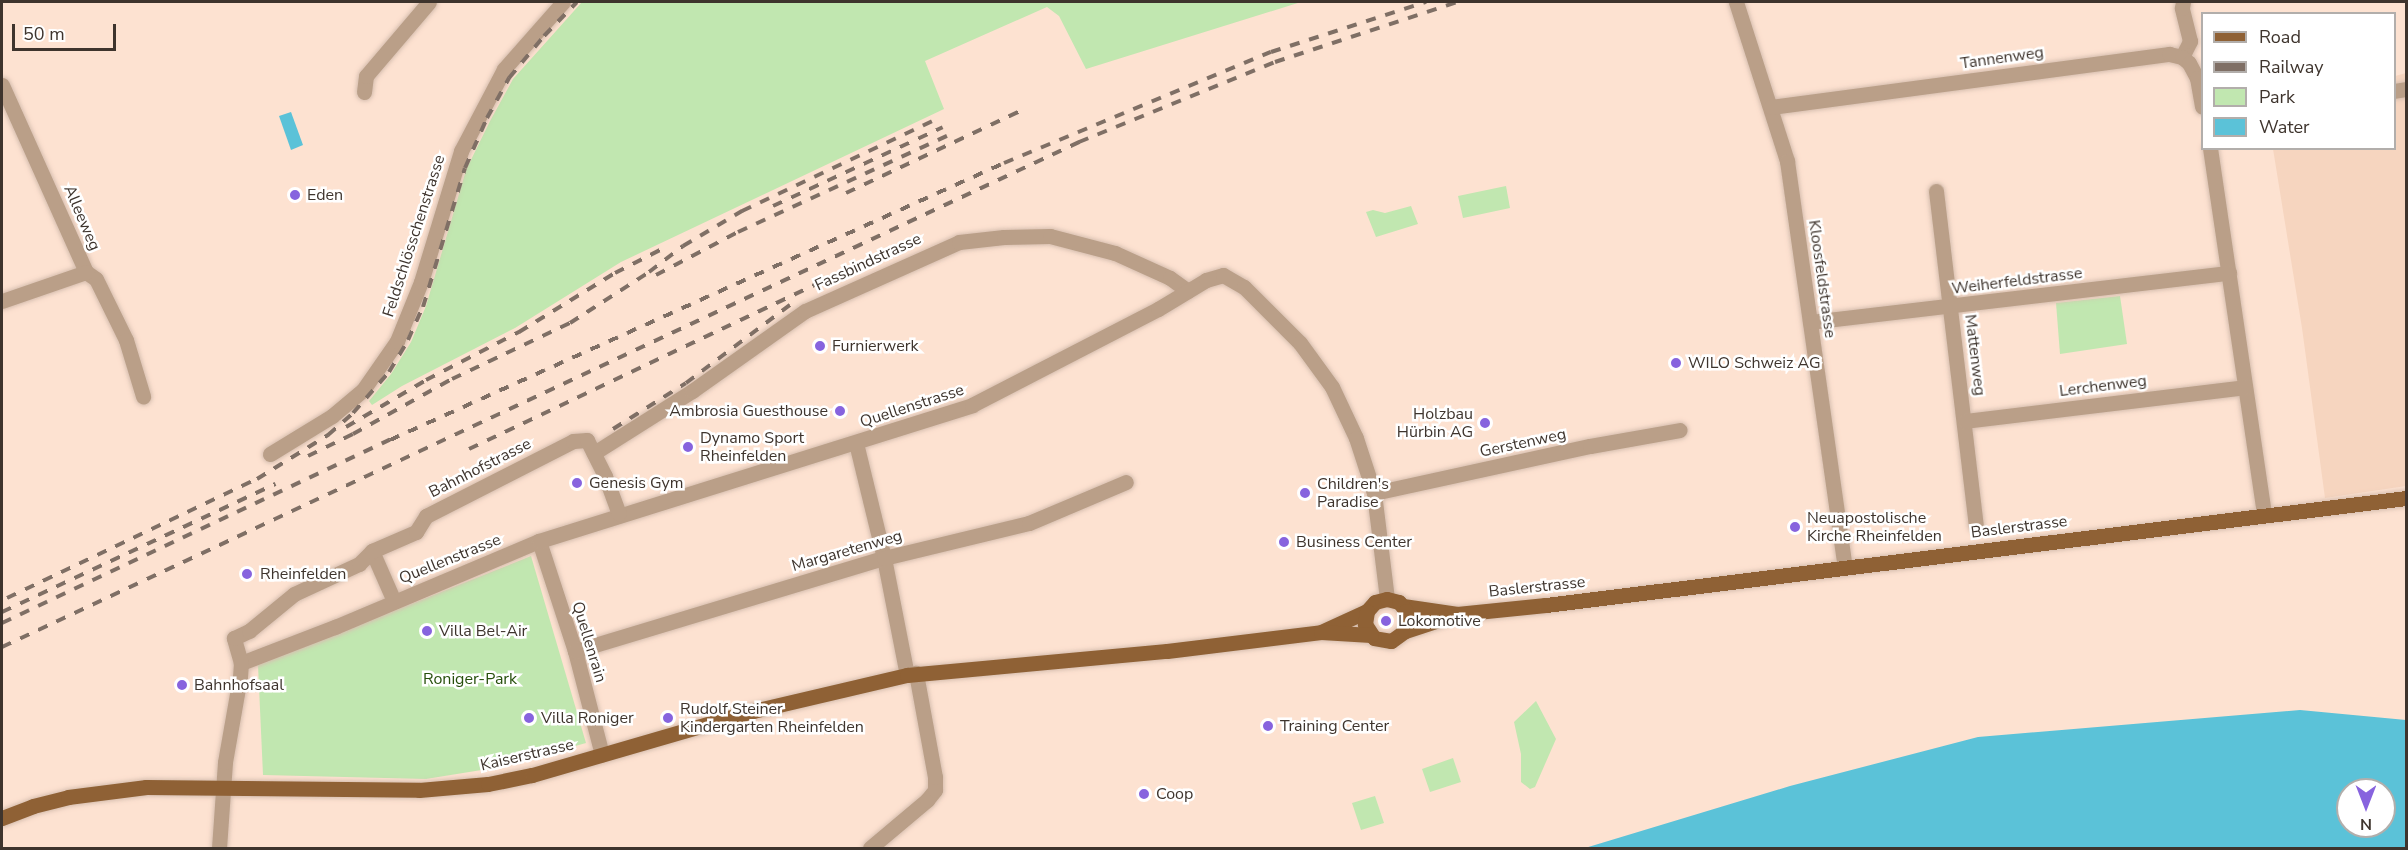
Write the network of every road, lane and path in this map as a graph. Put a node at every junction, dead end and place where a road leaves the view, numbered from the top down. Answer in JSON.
{"nodes":[{"id":1,"x":429,"y":2,"type":"edge"},
{"id":2,"x":563,"y":2,"type":"edge"},
{"id":3,"x":1736,"y":2,"type":"edge"},
{"id":4,"x":2183,"y":2,"type":"edge"},
{"id":5,"x":2182,"y":57,"type":"junction"},
{"id":6,"x":2,"y":85,"type":"edge"},
{"id":7,"x":364,"y":92,"type":"dead end"},
{"id":8,"x":2201,"y":101,"type":"edge"},
{"id":9,"x":1771,"y":107,"type":"junction"},
{"id":10,"x":2210,"y":150,"type":"edge"},
{"id":11,"x":1936,"y":191,"type":"dead end"},
{"id":12,"x":86,"y":272,"type":"junction"},
{"id":13,"x":2229,"y":273,"type":"junction"},
{"id":14,"x":1188,"y":291,"type":"junction"},
{"id":15,"x":2,"y":301,"type":"edge"},
{"id":16,"x":1951,"y":307,"type":"junction"},
{"id":17,"x":1810,"y":322,"type":"junction"},
{"id":18,"x":2246,"y":387,"type":"junction"},
{"id":19,"x":143,"y":396,"type":"dead end"},
{"id":20,"x":1965,"y":422,"type":"junction"},
{"id":21,"x":1680,"y":430,"type":"dead end"},
{"id":22,"x":856,"y":443,"type":"junction"},
{"id":23,"x":594,"y":453,"type":"junction"},
{"id":24,"x":270,"y":454,"type":"dead end"},
{"id":25,"x":1126,"y":482,"type":"dead end"},
{"id":26,"x":1374,"y":493,"type":"junction"},
{"id":27,"x":2406,"y":498,"type":"edge"},
{"id":28,"x":619,"y":514,"type":"junction"},
{"id":29,"x":2264,"y":515,"type":"junction"},
{"id":30,"x":1976,"y":525,"type":"dead end"},
{"id":31,"x":538,"y":541,"type":"junction"},
{"id":32,"x":372,"y":551,"type":"junction"},
{"id":33,"x":884,"y":558,"type":"junction"},
{"id":34,"x":1845,"y":567,"type":"junction"},
{"id":35,"x":1387,"y":599,"type":"junction"},
{"id":36,"x":394,"y":601,"type":"junction"},
{"id":37,"x":1403,"y":606,"type":"junction"},
{"id":38,"x":1367,"y":611,"type":"junction"},
{"id":39,"x":1457,"y":614,"type":"junction"},
{"id":40,"x":1405,"y":631,"type":"junction"},
{"id":41,"x":1321,"y":632,"type":"junction"},
{"id":42,"x":1371,"y":635,"type":"junction"},
{"id":43,"x":575,"y":651,"type":"junction"},
{"id":44,"x":241,"y":663,"type":"junction"},
{"id":45,"x":911,"y":674,"type":"junction"},
{"id":46,"x":602,"y":755,"type":"junction"},
{"id":47,"x":222,"y":786,"type":"junction"},
{"id":48,"x":2,"y":818,"type":"edge"},
{"id":49,"x":219,"y":849,"type":"edge"},
{"id":50,"x":870,"y":849,"type":"edge"}],
"edges":[{"from":1,"to":7,"type":"street"},
{"from":2,"to":24,"type":"street","name":"Feldschlösschenstrasse"},
{"from":3,"to":9,"type":"street","name":"Kloosfeldstrasse"},
{"from":4,"to":5,"type":"street"},
{"from":5,"to":8,"type":"street"},
{"from":5,"to":9,"type":"street","name":"Tannenweg"},
{"from":6,"to":12,"type":"street","name":"Alleeweg"},
{"from":9,"to":17,"type":"street","name":"Kloosfeldstrasse"},
{"from":10,"to":13,"type":"street"},
{"from":11,"to":16,"type":"street","name":"Mattenweg"},
{"from":12,"to":15,"type":"street"},
{"from":12,"to":19,"type":"street","name":"Alleeweg"},
{"from":13,"to":16,"type":"street","name":"Weiherfeldstrasse"},
{"from":13,"to":18,"type":"street"},
{"from":14,"to":22,"type":"street","name":"Quellenstrasse"},
{"from":14,"to":23,"type":"street","name":"Fassbindstrasse"},
{"from":14,"to":26,"type":"street","name":"Quellenstrasse"},
{"from":16,"to":17,"type":"street","name":"Weiherfeldstrasse"},
{"from":16,"to":20,"type":"street","name":"Mattenweg"},
{"from":17,"to":34,"type":"street","name":"Kloosfeldstrasse"},
{"from":18,"to":20,"type":"street","name":"Lerchenweg"},
{"from":18,"to":29,"type":"street"},
{"from":20,"to":30,"type":"street","name":"Mattenweg"},
{"from":21,"to":26,"type":"street","name":"Gerstenweg"},
{"from":22,"to":28,"type":"street","name":"Quellenstrasse"},
{"from":22,"to":33,"type":"street"},
{"from":23,"to":28,"type":"street"},
{"from":23,"to":32,"type":"street","name":"Bahnhofstrasse"},
{"from":25,"to":33,"type":"street","name":"Margaretenweg"},
{"from":26,"to":35,"type":"street","name":"Quellenstrasse"},
{"from":27,"to":29,"type":"main road","name":"Baslerstrasse"},
{"from":28,"to":31,"type":"street","name":"Quellenstrasse"},
{"from":29,"to":34,"type":"main road","name":"Baslerstrasse"},
{"from":31,"to":36,"type":"street","name":"Quellenstrasse"},
{"from":31,"to":43,"type":"street","name":"Quellenrain"},
{"from":32,"to":36,"type":"street"},
{"from":32,"to":44,"type":"street","name":"Bahnhofstrasse"},
{"from":33,"to":43,"type":"street","name":"Margaretenweg"},
{"from":33,"to":45,"type":"street"},
{"from":34,"to":39,"type":"main road","name":"Baslerstrasse"},
{"from":35,"to":37,"type":"main road"},
{"from":35,"to":38,"type":"main road"},
{"from":36,"to":44,"type":"street","name":"Quellenstrasse"},
{"from":37,"to":39,"type":"main road","name":"Baslerstrasse"},
{"from":37,"to":40,"type":"main road"},
{"from":38,"to":41,"type":"main road"},
{"from":38,"to":42,"type":"main road"},
{"from":39,"to":40,"type":"main road","name":"Baslerstrasse"},
{"from":40,"to":42,"type":"main road"},
{"from":41,"to":42,"type":"main road"},
{"from":41,"to":45,"type":"main road","name":"Kaiserstrasse"},
{"from":43,"to":46,"type":"street","name":"Quellenrain"},
{"from":44,"to":47,"type":"street","name":"Bahnhofstrasse"},
{"from":45,"to":46,"type":"main road","name":"Kaiserstrasse"},
{"from":45,"to":50,"type":"street"},
{"from":46,"to":47,"type":"main road","name":"Kaiserstrasse"},
{"from":47,"to":48,"type":"main road","name":"Kaiserstrasse"},
{"from":47,"to":49,"type":"street","name":"Bahnhofstrasse"}]}
